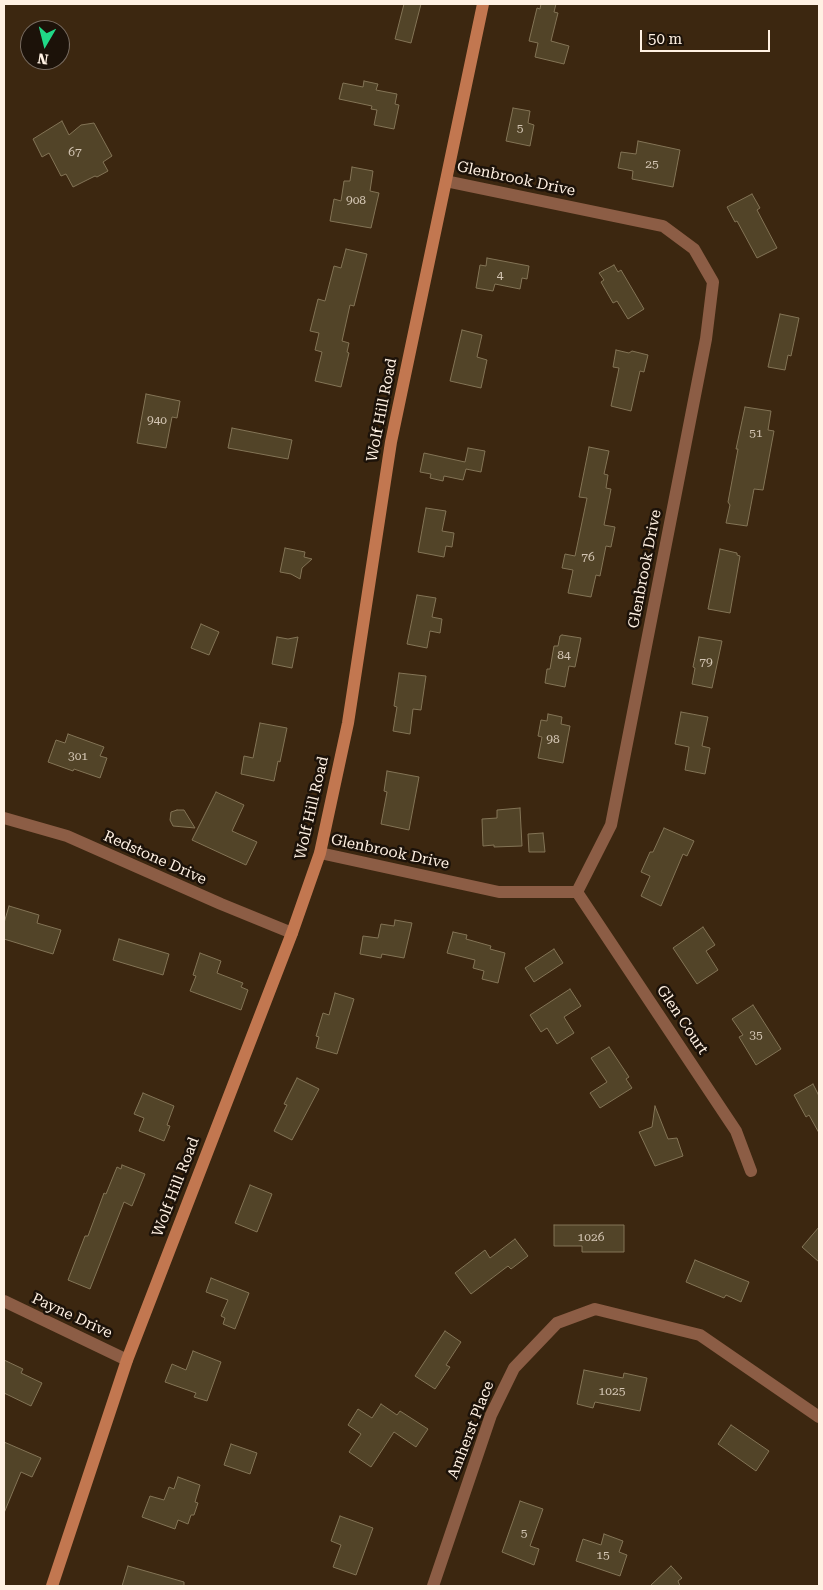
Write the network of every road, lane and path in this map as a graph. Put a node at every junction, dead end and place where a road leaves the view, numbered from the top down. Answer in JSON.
{"nodes":[{"id":1,"x":483,"y":4,"type":"edge"},
{"id":2,"x":446,"y":181,"type":"junction"},
{"id":3,"x":4,"y":818,"type":"edge"},
{"id":4,"x":320,"y":853,"type":"junction"},
{"id":5,"x":577,"y":892,"type":"junction"},
{"id":6,"x":292,"y":933,"type":"junction"},
{"id":7,"x":750,"y":1171,"type":"dead end"},
{"id":8,"x":4,"y":1302,"type":"edge"},
{"id":9,"x":127,"y":1360,"type":"junction"},
{"id":10,"x":819,"y":1417,"type":"edge"},
{"id":11,"x":52,"y":1586,"type":"edge"},
{"id":12,"x":433,"y":1586,"type":"edge"}],
"edges":[{"from":1,"to":2,"type":"street","name":"Wolf Hill Road"},
{"from":2,"to":4,"type":"street","name":"Wolf Hill Road"},
{"from":2,"to":5,"type":"street","name":"Glenbrook Drive"},
{"from":3,"to":6,"type":"street","name":"Redstone Drive"},
{"from":4,"to":5,"type":"street","name":"Glenbrook Drive"},
{"from":4,"to":6,"type":"street","name":"Wolf Hill Road"},
{"from":5,"to":7,"type":"street","name":"Glen Court"},
{"from":6,"to":9,"type":"street","name":"Wolf Hill Road"},
{"from":8,"to":9,"type":"street","name":"Payne Drive"},
{"from":9,"to":11,"type":"street","name":"Wolf Hill Road"},
{"from":10,"to":12,"type":"street","name":"Amherst Place"}]}
